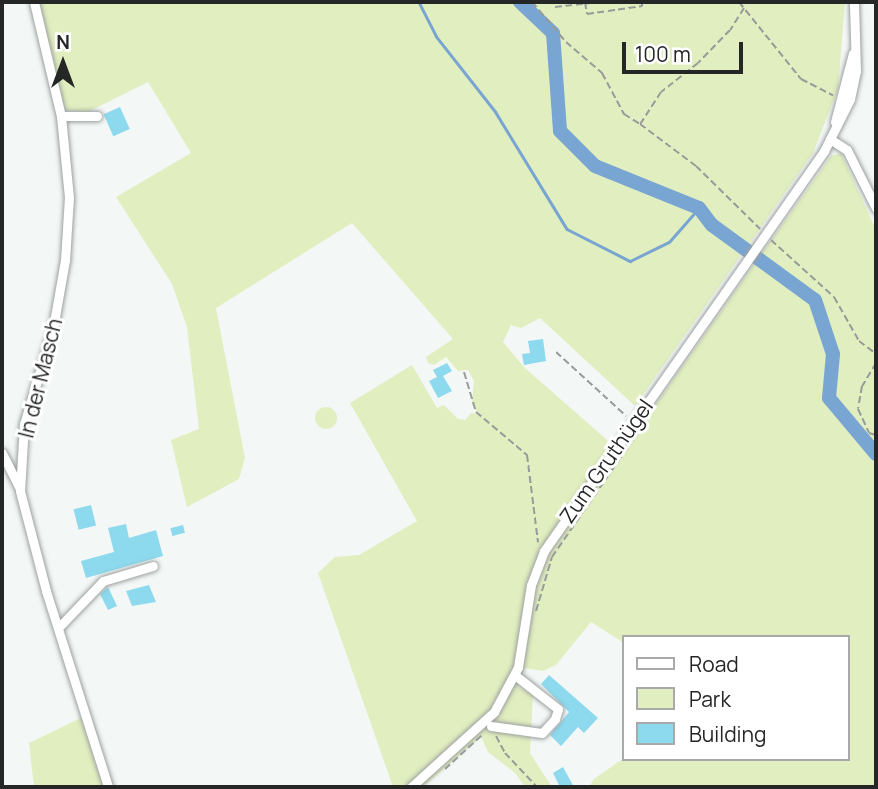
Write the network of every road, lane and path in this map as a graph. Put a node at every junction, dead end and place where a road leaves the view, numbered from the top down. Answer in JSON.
{"nodes":[{"id":1,"x":34,"y":2,"type":"edge"},
{"id":2,"x":532,"y":2,"type":"edge"},
{"id":3,"x":561,"y":2,"type":"edge"},
{"id":4,"x":571,"y":2,"type":"edge"},
{"id":5,"x":600,"y":2,"type":"edge"},
{"id":6,"x":615,"y":2,"type":"edge"},
{"id":7,"x":642,"y":2,"type":"edge"},
{"id":8,"x":739,"y":2,"type":"edge"},
{"id":9,"x":854,"y":2,"type":"edge"},
{"id":10,"x":585,"y":3,"type":"edge"},
{"id":11,"x":555,"y":8,"type":"dead end"},
{"id":12,"x":744,"y":8,"type":"junction"},
{"id":13,"x":616,"y":10,"type":"junction"},
{"id":14,"x":839,"y":96,"type":"dead end"},
{"id":15,"x":61,"y":116,"type":"junction"},
{"id":16,"x":97,"y":116,"type":"dead end"},
{"id":17,"x":640,"y":124,"type":"junction"},
{"id":18,"x":830,"y":139,"type":"junction"},
{"id":19,"x":872,"y":188,"type":"edge"},
{"id":20,"x":876,"y":208,"type":"edge"},
{"id":21,"x":766,"y":234,"type":"junction"},
{"id":22,"x":556,"y":352,"type":"dead end"},
{"id":23,"x":876,"y":354,"type":"edge"},
{"id":24,"x":876,"y":363,"type":"edge"},
{"id":25,"x":464,"y":372,"type":"dead end"},
{"id":26,"x":649,"y":408,"type":"dead end"},
{"id":27,"x":632,"y":422,"type":"junction"},
{"id":28,"x":643,"y":426,"type":"junction"},
{"id":29,"x":876,"y":435,"type":"edge"},
{"id":30,"x":2,"y":453,"type":"edge"},
{"id":31,"x":20,"y":491,"type":"junction"},
{"id":32,"x":544,"y":551,"type":"junction"},
{"id":33,"x":152,"y":566,"type":"dead end"},
{"id":34,"x":534,"y":621,"type":"dead end"},
{"id":35,"x":58,"y":628,"type":"junction"},
{"id":36,"x":515,"y":675,"type":"junction"},
{"id":37,"x":491,"y":726,"type":"joint"},
{"id":38,"x":108,"y":787,"type":"edge"},
{"id":39,"x":411,"y":787,"type":"edge"},
{"id":40,"x":537,"y":787,"type":"edge"}],
"edges":[{"from":1,"to":15,"type":"street","name":"In der Masch"},
{"from":2,"to":17,"type":"path"},
{"from":3,"to":4,"type":"path"},
{"from":5,"to":10,"type":"path"},
{"from":6,"to":13,"type":"path"},
{"from":7,"to":13,"type":"path"},
{"from":8,"to":12,"type":"path"},
{"from":9,"to":18,"type":"street","name":"Zum Gruthügel"},
{"from":10,"to":11,"type":"path"},
{"from":10,"to":13,"type":"path"},
{"from":12,"to":14,"type":"path"},
{"from":12,"to":17,"type":"path"},
{"from":15,"to":16,"type":"street"},
{"from":15,"to":31,"type":"street","name":"In der Masch"},
{"from":17,"to":21,"type":"path"},
{"from":18,"to":19,"type":"street"},
{"from":18,"to":21,"type":"street","name":"Zum Gruthügel"},
{"from":19,"to":20,"type":"street"},
{"from":21,"to":23,"type":"path"},
{"from":21,"to":27,"type":"street","name":"Zum Gruthügel"},
{"from":22,"to":27,"type":"path"},
{"from":24,"to":29,"type":"path"},
{"from":25,"to":32,"type":"path"},
{"from":26,"to":28,"type":"path"},
{"from":27,"to":28,"type":"street"},
{"from":27,"to":32,"type":"street","name":"Zum Gruthügel"},
{"from":28,"to":34,"type":"path"},
{"from":30,"to":31,"type":"street"},
{"from":31,"to":35,"type":"street","name":"In der Masch"},
{"from":32,"to":36,"type":"street","name":"Zum Gruthügel"},
{"from":33,"to":35,"type":"street"},
{"from":35,"to":38,"type":"street","name":"In der Masch"},
{"from":36,"to":37,"type":"street"},
{"from":36,"to":39,"type":"street","name":"Zum Gruthügel"},
{"from":37,"to":40,"type":"path"}]}
